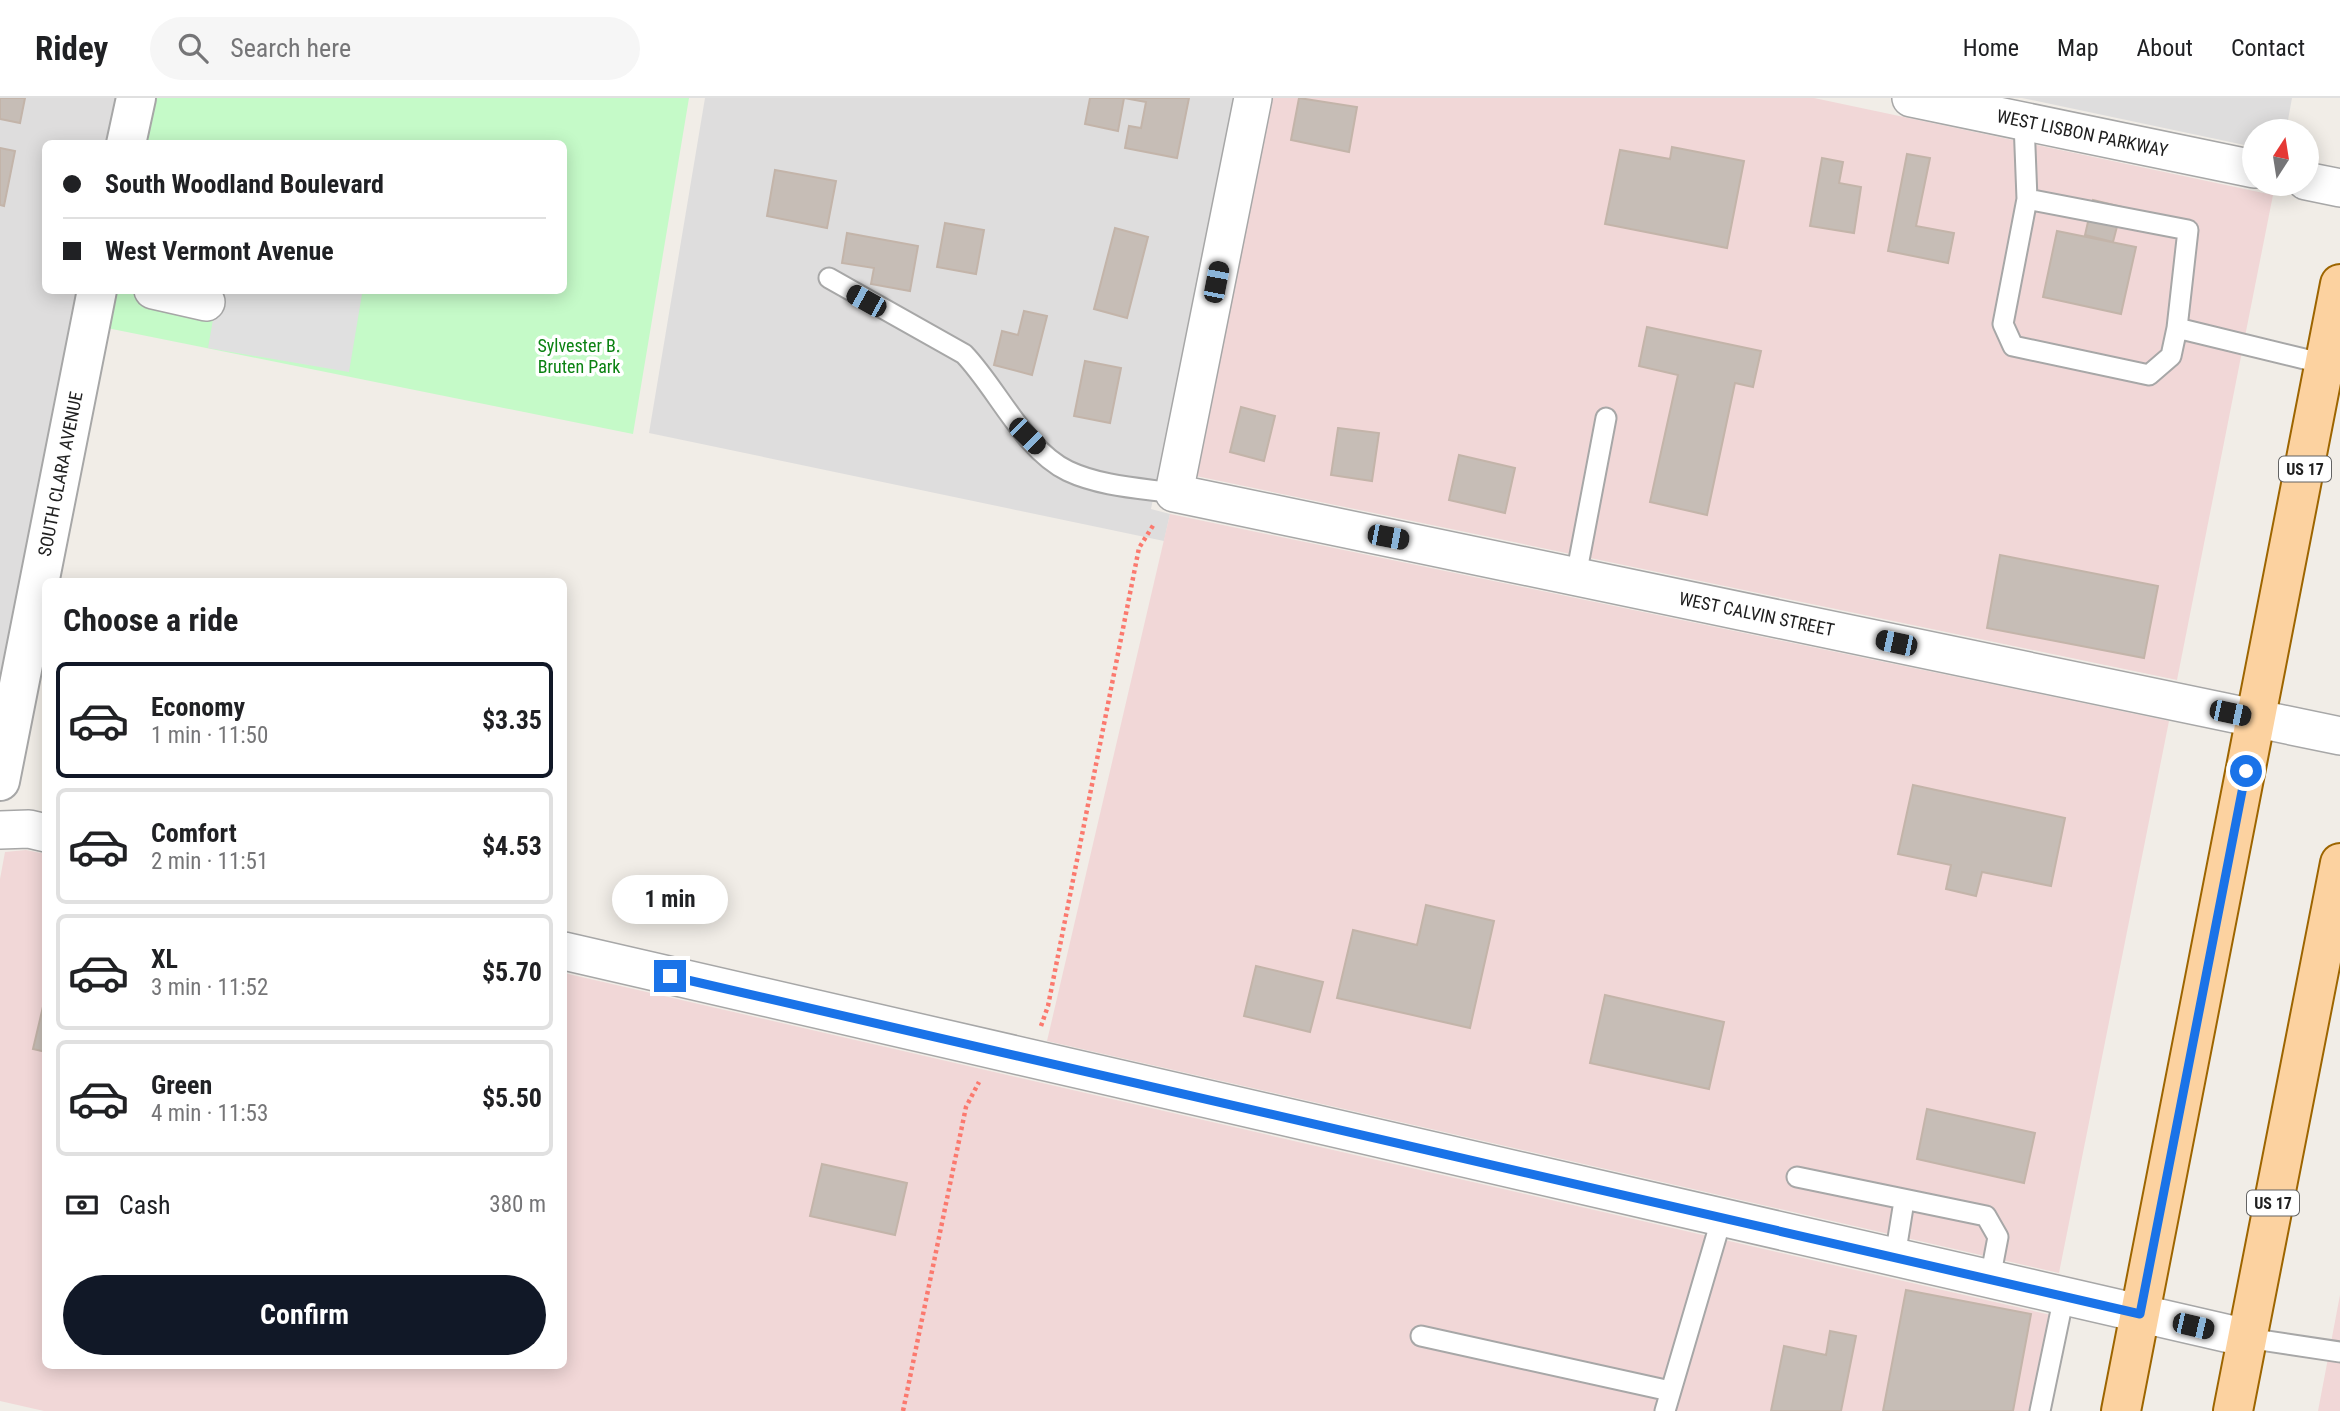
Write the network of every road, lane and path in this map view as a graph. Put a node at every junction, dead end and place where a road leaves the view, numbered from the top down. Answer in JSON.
{"nodes":[{"id":1,"x":135,"y":98,"type":"edge"},
{"id":2,"x":1253,"y":98,"type":"edge"},
{"id":3,"x":1911,"y":98,"type":"edge"},
{"id":4,"x":2024,"y":122,"type":"junction"},
{"id":5,"x":127,"y":140,"type":"edge"},
{"id":6,"x":2242,"y":167,"type":"edge"},
{"id":7,"x":2319,"y":184,"type":"edge"},
{"id":8,"x":2340,"y":188,"type":"edge"},
{"id":9,"x":2027,"y":199,"type":"junction"},
{"id":10,"x":829,"y":278,"type":"dead end"},
{"id":11,"x":2340,"y":284,"type":"edge"},
{"id":12,"x":96,"y":294,"type":"edge"},
{"id":13,"x":171,"y":294,"type":"edge"},
{"id":14,"x":206,"y":302,"type":"dead end"},
{"id":15,"x":2177,"y":328,"type":"junction"},
{"id":16,"x":2325,"y":364,"type":"junction"},
{"id":17,"x":1606,"y":418,"type":"dead end"},
{"id":18,"x":1174,"y":493,"type":"junction"},
{"id":19,"x":1576,"y":576,"type":"junction"},
{"id":20,"x":2257,"y":719,"type":"junction"},
{"id":21,"x":2340,"y":736,"type":"edge"},
{"id":22,"x":0,"y":781,"type":"edge"},
{"id":23,"x":0,"y":831,"type":"edge"},
{"id":24,"x":42,"y":832,"type":"edge"},
{"id":25,"x":2340,"y":863,"type":"edge"},
{"id":26,"x":567,"y":952,"type":"edge"},
{"id":27,"x":1018,"y":1056,"type":"junction"},
{"id":28,"x":1797,"y":1177,"type":"dead end"},
{"id":29,"x":1904,"y":1201,"type":"junction"},
{"id":30,"x":1722,"y":1217,"type":"junction"},
{"id":31,"x":1895,"y":1257,"type":"junction"},
{"id":32,"x":1990,"y":1279,"type":"junction"},
{"id":33,"x":2064,"y":1296,"type":"junction"},
{"id":34,"x":2140,"y":1314,"type":"junction"},
{"id":35,"x":1421,"y":1336,"type":"dead end"},
{"id":36,"x":2247,"y":1338,"type":"junction"},
{"id":37,"x":2340,"y":1352,"type":"edge"},
{"id":38,"x":1670,"y":1391,"type":"junction"},
{"id":39,"x":903,"y":1411,"type":"edge"},
{"id":40,"x":1665,"y":1411,"type":"edge"},
{"id":41,"x":2040,"y":1411,"type":"edge"},
{"id":42,"x":2121,"y":1411,"type":"edge"},
{"id":43,"x":2232,"y":1411,"type":"edge"}],
"edges":[{"from":1,"to":5,"type":"street"},
{"from":2,"to":18,"type":"street"},
{"from":3,"to":4,"type":"street","name":"WEST LISBON PARKWAY"},
{"from":4,"to":6,"type":"street","name":"WEST LISBON PARKWAY"},
{"from":4,"to":9,"type":"lane"},
{"from":7,"to":8,"type":"street"},
{"from":9,"to":15,"type":"lane"},
{"from":9,"to":15,"type":"lane"},
{"from":10,"to":18,"type":"lane"},
{"from":11,"to":16,"type":"main road","number":"US 17"},
{"from":12,"to":22,"type":"street","name":"SOUTH CLARA AVENUE"},
{"from":13,"to":14,"type":"street"},
{"from":15,"to":16,"type":"lane"},
{"from":16,"to":20,"type":"main road","number":"US 17"},
{"from":17,"to":19,"type":"lane"},
{"from":18,"to":19,"type":"street","name":"WEST CALVIN STREET"},
{"from":18,"to":27,"type":"path"},
{"from":19,"to":20,"type":"street","name":"WEST CALVIN STREET"},
{"from":20,"to":21,"type":"street","name":"WEST CALVIN STREET"},
{"from":20,"to":34,"type":"main road","number":"US 17"},
{"from":23,"to":24,"type":"street"},
{"from":25,"to":36,"type":"main road","number":"US 17"},
{"from":26,"to":27,"type":"street"},
{"from":27,"to":30,"type":"street"},
{"from":27,"to":39,"type":"path"},
{"from":28,"to":29,"type":"lane"},
{"from":29,"to":31,"type":"lane"},
{"from":29,"to":32,"type":"lane"},
{"from":30,"to":31,"type":"street"},
{"from":30,"to":38,"type":"lane"},
{"from":31,"to":32,"type":"street"},
{"from":32,"to":33,"type":"street"},
{"from":33,"to":34,"type":"street"},
{"from":33,"to":41,"type":"lane"},
{"from":34,"to":36,"type":"street"},
{"from":34,"to":42,"type":"main road","number":"US 17"},
{"from":35,"to":38,"type":"lane"},
{"from":36,"to":37,"type":"lane"},
{"from":36,"to":43,"type":"main road","number":"US 17"},
{"from":38,"to":40,"type":"lane"}]}
